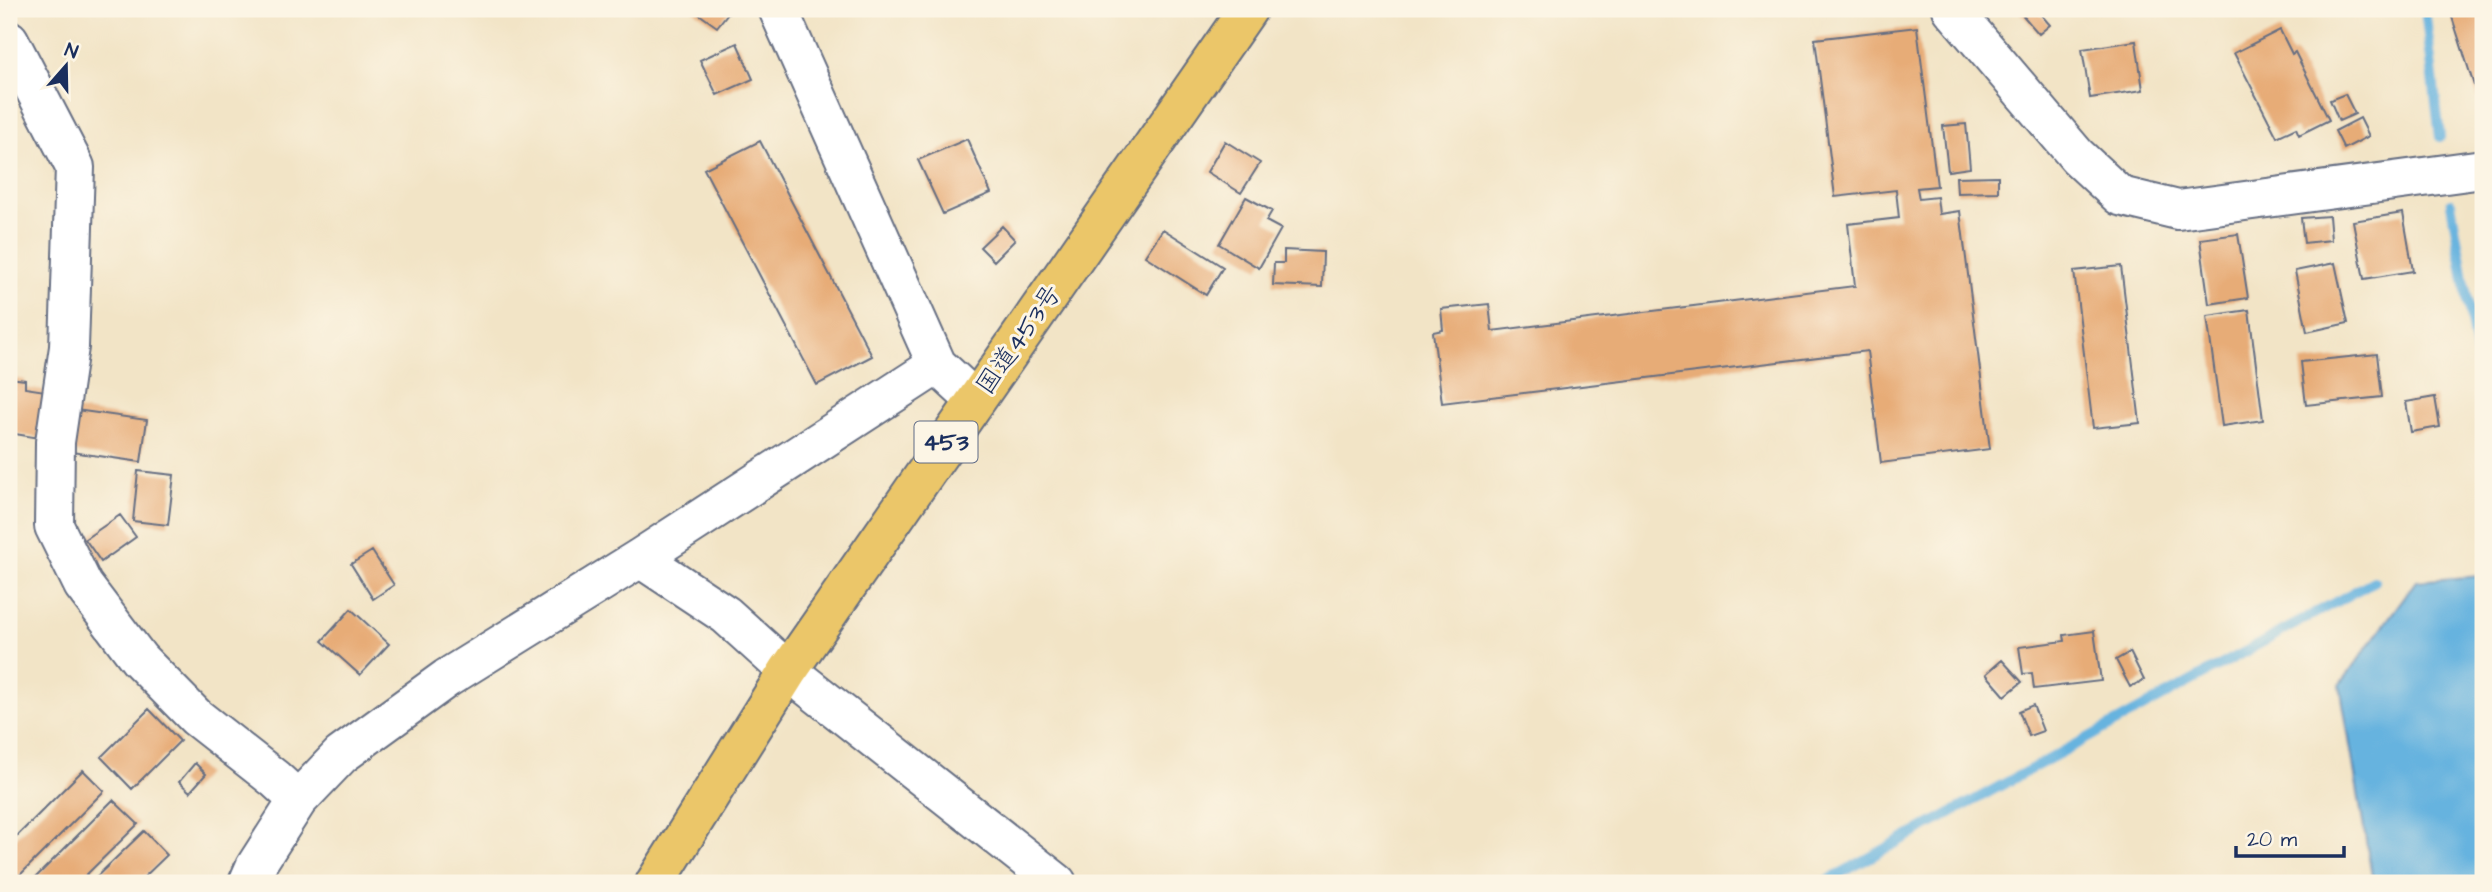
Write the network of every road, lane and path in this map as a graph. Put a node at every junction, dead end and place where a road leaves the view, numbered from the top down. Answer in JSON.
{"nodes":[{"id":1,"x":778,"y":9,"type":"edge"},
{"id":2,"x":1248,"y":9,"type":"edge"},
{"id":3,"x":1952,"y":9,"type":"edge"},
{"id":4,"x":9,"y":40,"type":"edge"},
{"id":5,"x":2483,"y":169,"type":"edge"},
{"id":6,"x":937,"y":365,"type":"junction"},
{"id":7,"x":975,"y":400,"type":"junction"},
{"id":8,"x":640,"y":558,"type":"junction"},
{"id":9,"x":789,"y":671,"type":"junction"},
{"id":10,"x":298,"y":800,"type":"junction"},
{"id":11,"x":248,"y":883,"type":"edge"},
{"id":12,"x":655,"y":883,"type":"edge"},
{"id":13,"x":1057,"y":883,"type":"edge"}],
"edges":[{"from":1,"to":6,"type":"street"},
{"from":2,"to":7,"type":"highway","name":"国道453号","number":"453"},
{"from":3,"to":5,"type":"street"},
{"from":4,"to":10,"type":"street"},
{"from":6,"to":7,"type":"street"},
{"from":6,"to":8,"type":"street"},
{"from":7,"to":9,"type":"highway","name":"国道453号","number":"453"},
{"from":8,"to":9,"type":"street"},
{"from":8,"to":10,"type":"street"},
{"from":9,"to":12,"type":"highway","name":"国道453号","number":"453"},
{"from":9,"to":13,"type":"street"},
{"from":10,"to":11,"type":"street"}]}
